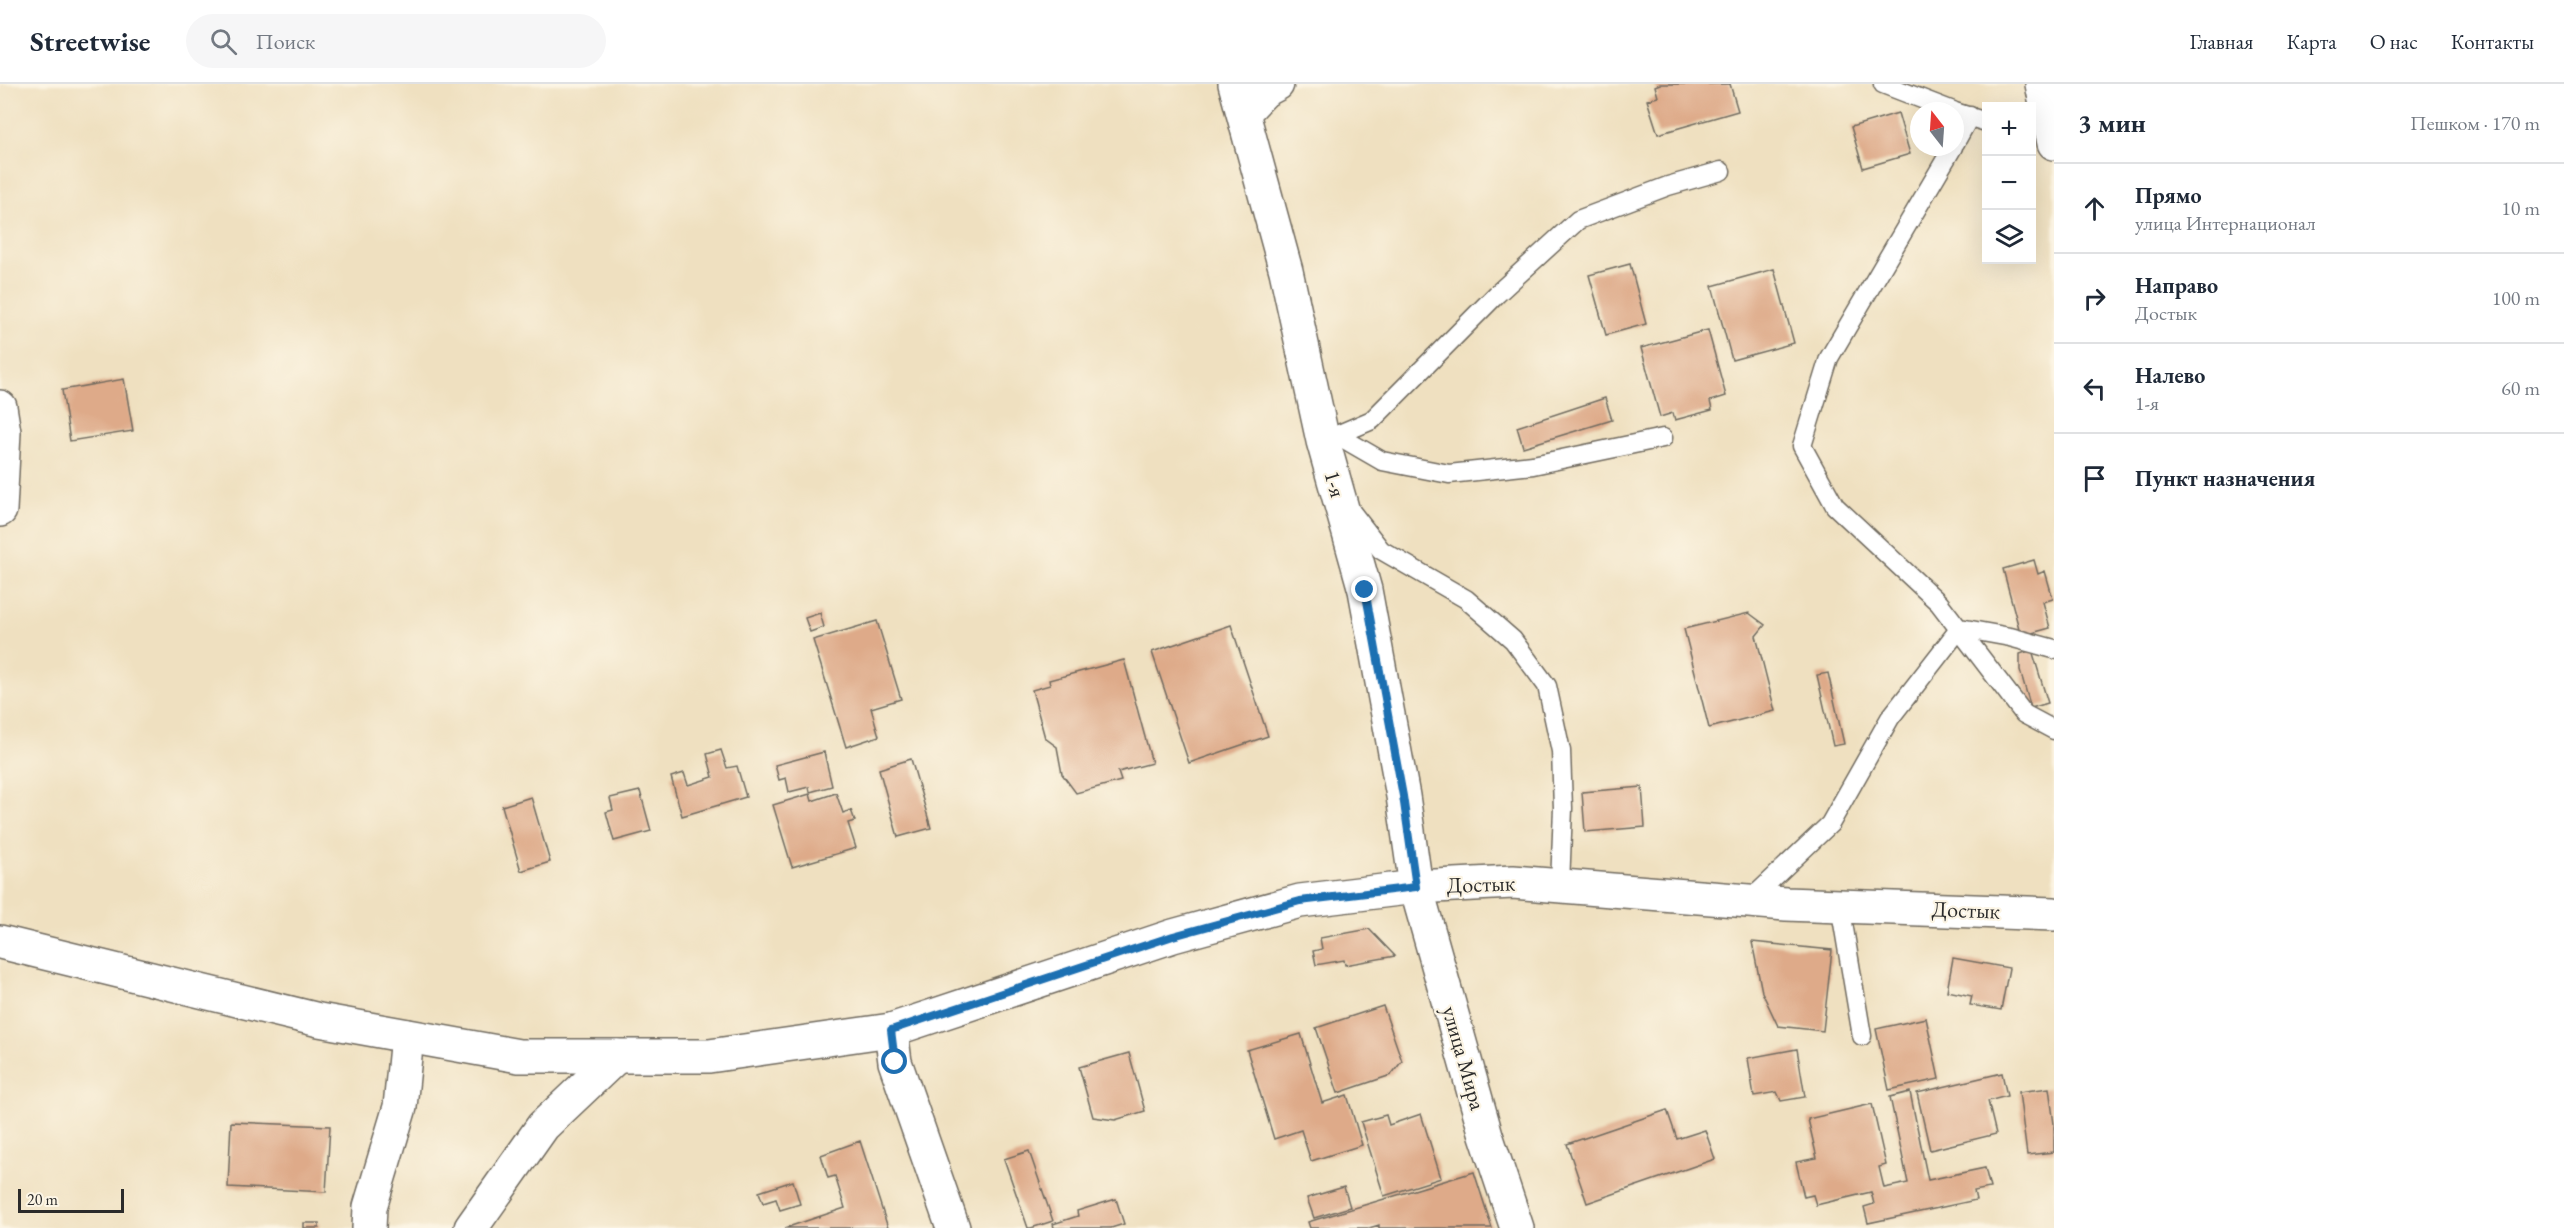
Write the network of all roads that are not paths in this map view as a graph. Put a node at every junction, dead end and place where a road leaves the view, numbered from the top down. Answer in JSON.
{"nodes":[{"id":1,"x":1277,"y":84,"type":"edge"},
{"id":2,"x":1883,"y":84,"type":"edge"},
{"id":3,"x":2042,"y":84,"type":"edge"},
{"id":4,"x":1239,"y":98,"type":"edge"},
{"id":5,"x":1966,"y":115,"type":"edge"},
{"id":6,"x":2036,"y":138,"type":"edge"},
{"id":7,"x":2054,"y":143,"type":"edge"},
{"id":8,"x":1948,"y":156,"type":"edge"},
{"id":9,"x":1721,"y":171,"type":"dead end"},
{"id":10,"x":0,"y":407,"type":"edge"},
{"id":11,"x":1330,"y":438,"type":"junction"},
{"id":12,"x":1663,"y":438,"type":"dead end"},
{"id":13,"x":1338,"y":495,"type":"junction"},
{"id":14,"x":0,"y":510,"type":"edge"},
{"id":15,"x":1960,"y":628,"type":"junction"},
{"id":16,"x":2054,"y":649,"type":"edge"},
{"id":17,"x":2054,"y":730,"type":"edge"},
{"id":18,"x":1560,"y":885,"type":"junction"},
{"id":19,"x":1416,"y":887,"type":"junction"},
{"id":20,"x":1749,"y":900,"type":"junction"},
{"id":21,"x":1840,"y":905,"type":"junction"},
{"id":22,"x":2054,"y":914,"type":"edge"},
{"id":23,"x":0,"y":942,"type":"edge"},
{"id":24,"x":891,"y":1030,"type":"junction"},
{"id":25,"x":406,"y":1036,"type":"junction"},
{"id":26,"x":1862,"y":1036,"type":"dead end"},
{"id":27,"x":617,"y":1056,"type":"junction"},
{"id":28,"x":369,"y":1228,"type":"edge"},
{"id":29,"x":471,"y":1228,"type":"edge"},
{"id":30,"x":952,"y":1228,"type":"edge"},
{"id":31,"x":1517,"y":1228,"type":"edge"}],
"edges":[{"from":1,"to":4,"type":"street"},
{"from":2,"to":5,"type":"lane"},
{"from":3,"to":7,"type":"street"},
{"from":4,"to":11,"type":"street","name":"1-я"},
{"from":6,"to":7,"type":"lane"},
{"from":8,"to":15,"type":"lane"},
{"from":9,"to":11,"type":"lane"},
{"from":10,"to":14,"type":"street"},
{"from":11,"to":12,"type":"lane"},
{"from":11,"to":13,"type":"street","name":"1-я"},
{"from":13,"to":18,"type":"lane"},
{"from":13,"to":19,"type":"street","name":"1-я"},
{"from":15,"to":16,"type":"lane"},
{"from":15,"to":17,"type":"lane"},
{"from":15,"to":20,"type":"lane"},
{"from":18,"to":19,"type":"street","name":"Достык"},
{"from":18,"to":20,"type":"street","name":"Достык"},
{"from":19,"to":24,"type":"street","name":"Достык"},
{"from":19,"to":31,"type":"street","name":"улица Мира"},
{"from":20,"to":21,"type":"street","name":"Достык"},
{"from":21,"to":22,"type":"street","name":"Достык"},
{"from":21,"to":26,"type":"lane"},
{"from":23,"to":25,"type":"street","name":"Достык"},
{"from":24,"to":27,"type":"street","name":"Достык"},
{"from":24,"to":30,"type":"street"},
{"from":25,"to":27,"type":"street","name":"Достык"},
{"from":25,"to":28,"type":"street"},
{"from":27,"to":29,"type":"street"}]}
